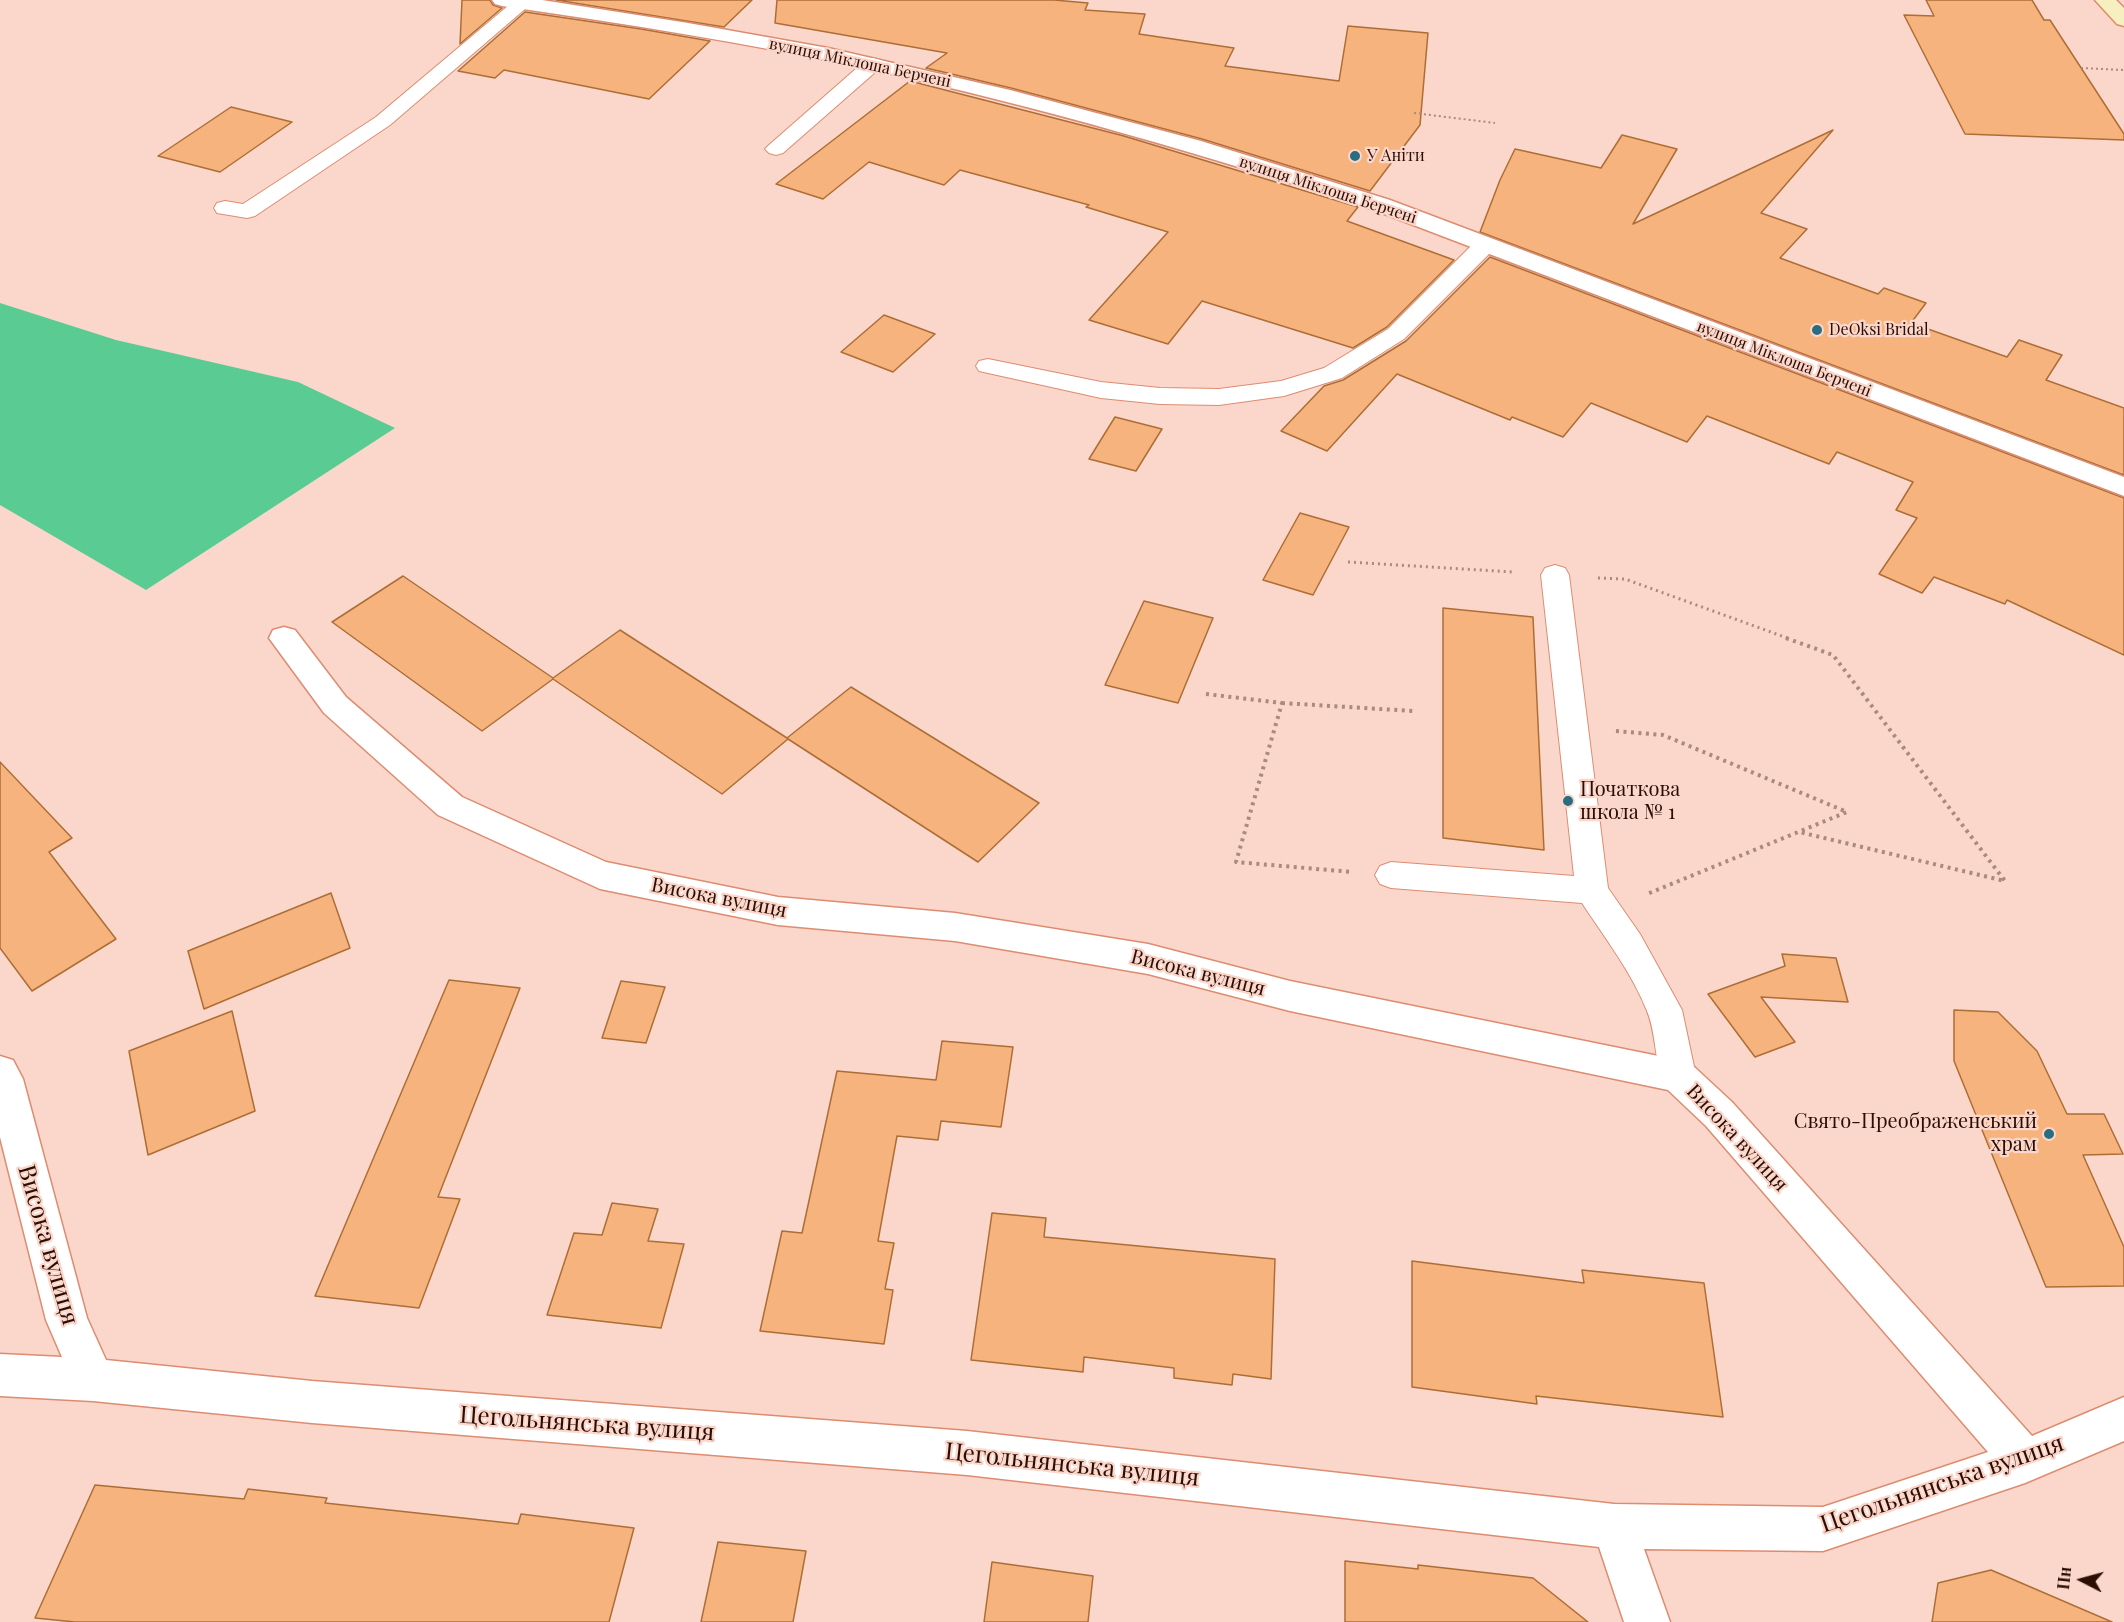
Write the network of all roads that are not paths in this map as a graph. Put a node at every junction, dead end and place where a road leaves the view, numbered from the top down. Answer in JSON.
{"nodes":[{"id":1,"x":2105,"y":0,"type":"edge"},
{"id":2,"x":513,"y":2,"type":"edge"},
{"id":3,"x":2124,"y":20,"type":"edge"},
{"id":4,"x":873,"y":64,"type":"junction"},
{"id":5,"x":776,"y":149,"type":"dead end"},
{"id":6,"x":225,"y":208,"type":"dead end"},
{"id":7,"x":1485,"y":245,"type":"junction"},
{"id":8,"x":988,"y":366,"type":"dead end"},
{"id":9,"x":2124,"y":487,"type":"edge"},
{"id":10,"x":1555,"y":575,"type":"road end"},
{"id":11,"x":284,"y":638,"type":"dead end"},
{"id":12,"x":1391,"y":875,"type":"road end"},
{"id":13,"x":1592,"y":891,"type":"junction"},
{"id":14,"x":0,"y":1072,"type":"edge"},
{"id":15,"x":1678,"y":1076,"type":"junction"},
{"id":16,"x":0,"y":1375,"type":"edge"},
{"id":17,"x":93,"y":1380,"type":"junction"},
{"id":18,"x":2124,"y":1419,"type":"edge"},
{"id":19,"x":2025,"y":1461,"type":"junction"},
{"id":20,"x":1614,"y":1526,"type":"junction"},
{"id":21,"x":1647,"y":1622,"type":"edge"}],
"edges":[{"from":1,"to":3,"type":"main road"},
{"from":2,"to":4,"type":"street","name":"вулиця Міклоша Берчені"},
{"from":2,"to":6,"type":"lane"},
{"from":4,"to":5,"type":"lane"},
{"from":4,"to":7,"type":"street","name":"вулиця Міклоша Берчені"},
{"from":7,"to":8,"type":"lane"},
{"from":7,"to":9,"type":"street","name":"вулиця Міклоша Берчені"},
{"from":10,"to":13,"type":"lane"},
{"from":11,"to":15,"type":"street","name":"Висока вулиця"},
{"from":12,"to":13,"type":"lane"},
{"from":13,"to":15,"type":"lane"},
{"from":14,"to":17,"type":"street","name":"Висока вулиця"},
{"from":15,"to":19,"type":"street","name":"Висока вулиця"},
{"from":16,"to":17,"type":"street","name":"Цегольнянська вулиця"},
{"from":17,"to":20,"type":"street","name":"Цегольнянська вулиця"},
{"from":18,"to":19,"type":"street","name":"Цегольнянська вулиця"},
{"from":19,"to":20,"type":"street","name":"Цегольнянська вулиця"},
{"from":20,"to":21,"type":"street"}]}
